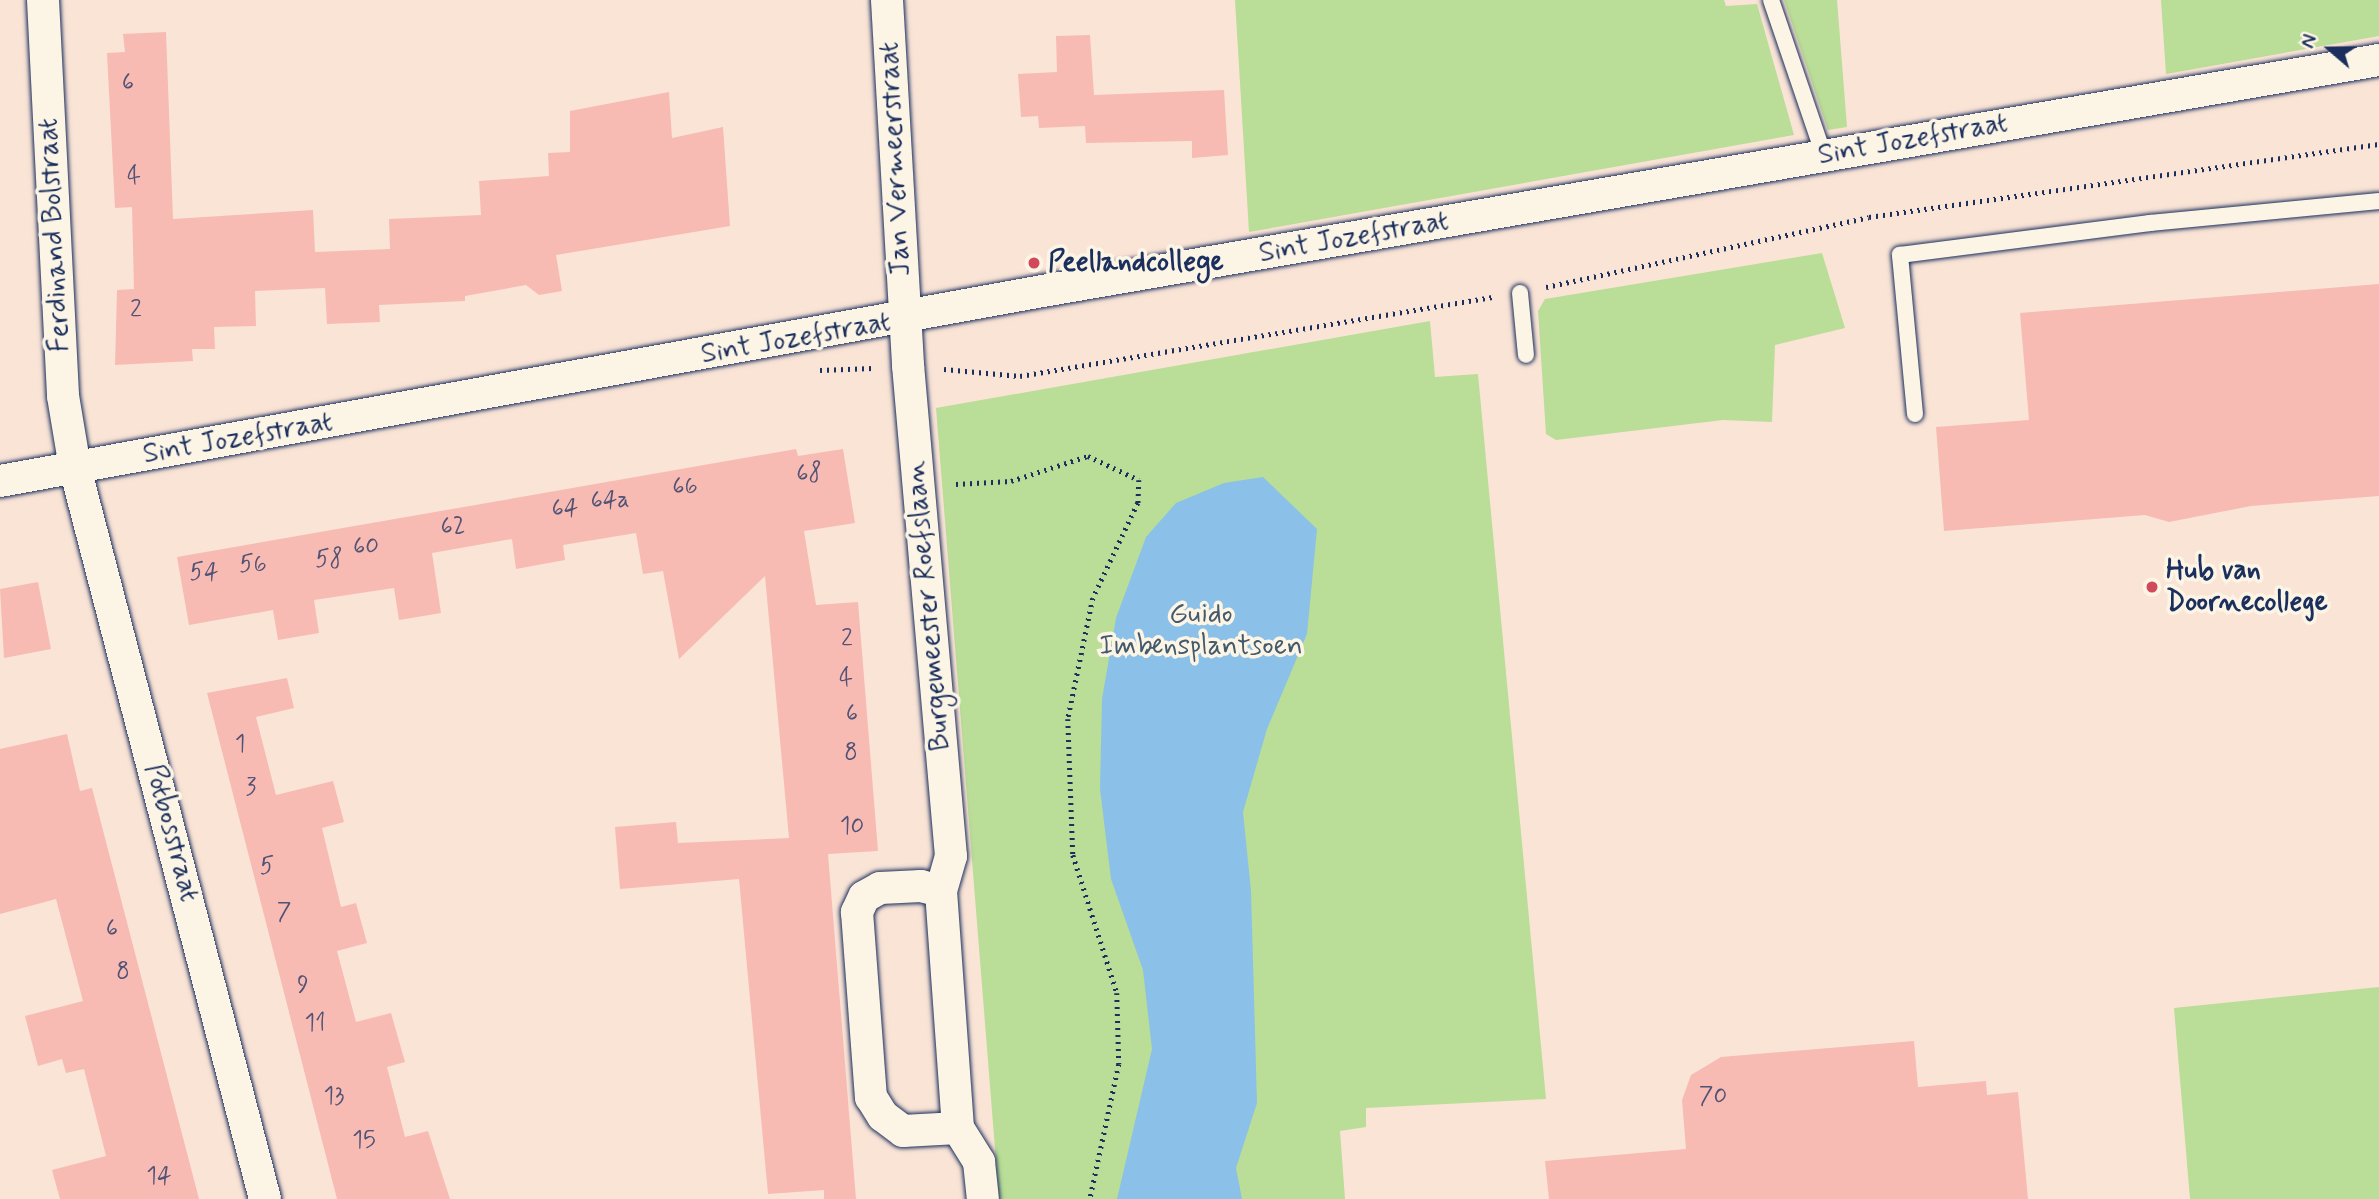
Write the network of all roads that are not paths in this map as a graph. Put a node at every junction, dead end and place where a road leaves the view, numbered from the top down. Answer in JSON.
{"nodes":[{"id":1,"x":43,"y":0,"type":"edge"},
{"id":2,"x":887,"y":0,"type":"edge"},
{"id":3,"x":1771,"y":0,"type":"edge"},
{"id":4,"x":2379,"y":60,"type":"edge"},
{"id":5,"x":1824,"y":156,"type":"junction"},
{"id":6,"x":2379,"y":201,"type":"edge"},
{"id":7,"x":1520,"y":293,"type":"road end"},
{"id":8,"x":905,"y":319,"type":"junction"},
{"id":9,"x":1526,"y":355,"type":"dead end"},
{"id":10,"x":1915,"y":414,"type":"dead end"},
{"id":11,"x":75,"y":468,"type":"junction"},
{"id":12,"x":0,"y":481,"type":"edge"},
{"id":13,"x":941,"y":891,"type":"junction"},
{"id":14,"x":958,"y":1128,"type":"junction"},
{"id":15,"x":265,"y":1199,"type":"edge"},
{"id":16,"x":983,"y":1199,"type":"edge"}],
"edges":[{"from":1,"to":11,"type":"street","name":"Ferdinand Bolstraat"},
{"from":2,"to":8,"type":"street","name":"Jan Vermeerstraat"},
{"from":3,"to":5,"type":"lane"},
{"from":4,"to":5,"type":"street","name":"Sint Jozefstraat"},
{"from":5,"to":8,"type":"street","name":"Sint Jozefstraat"},
{"from":6,"to":10,"type":"lane"},
{"from":7,"to":9,"type":"lane"},
{"from":8,"to":11,"type":"street","name":"Sint Jozefstraat"},
{"from":8,"to":13,"type":"street","name":"Burgemeester Roefslaan"},
{"from":11,"to":12,"type":"street","name":"Sint Jozefstraat"},
{"from":11,"to":15,"type":"street","name":"Potbosstraat"},
{"from":13,"to":14,"type":"street","name":"Burgemeester Roefslaan"},
{"from":13,"to":14,"type":"street"},
{"from":14,"to":16,"type":"street","name":"Burgemeester Roefslaan"}]}
